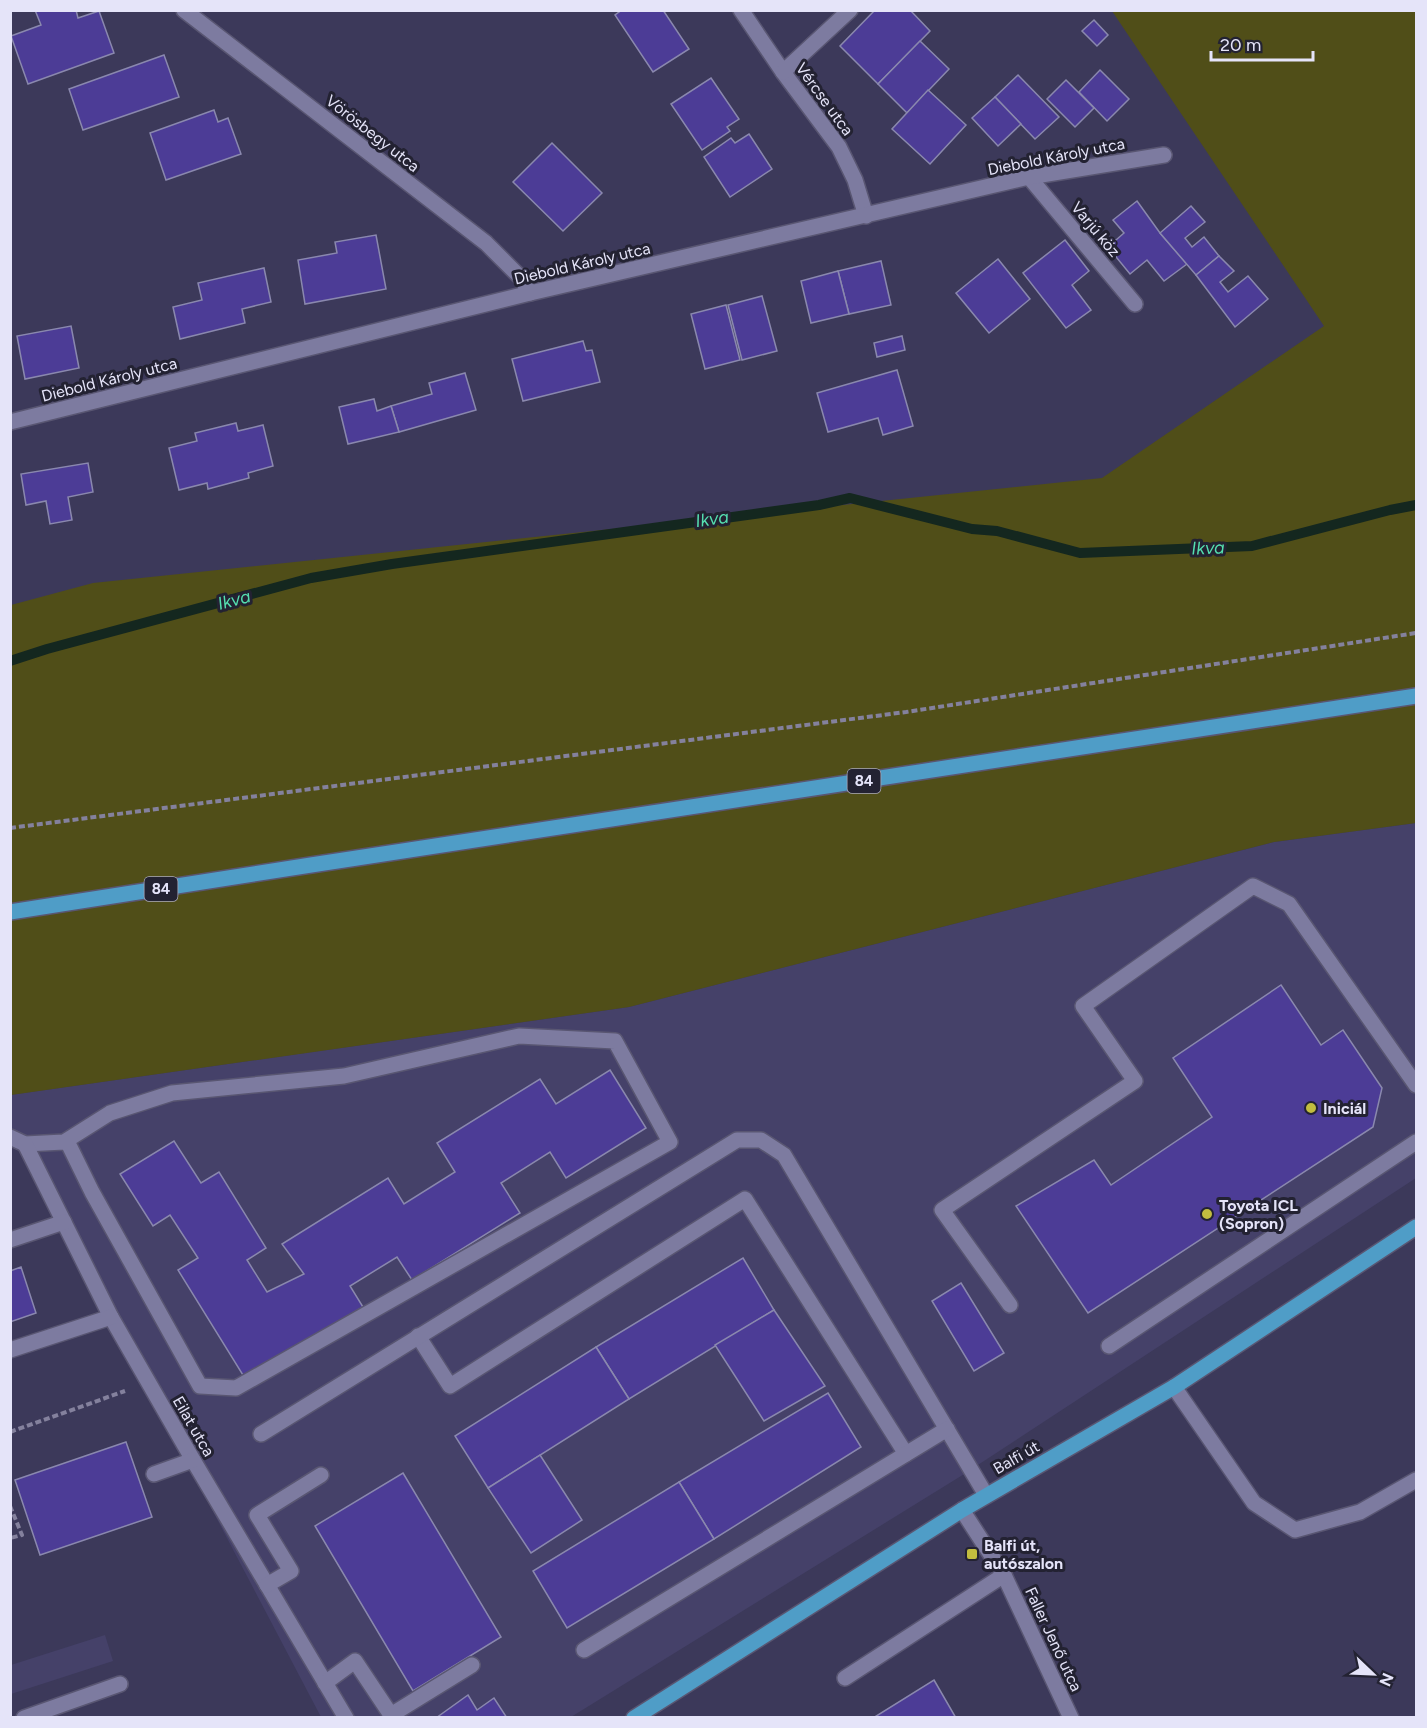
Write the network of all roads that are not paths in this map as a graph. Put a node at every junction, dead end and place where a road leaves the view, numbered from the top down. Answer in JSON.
{"nodes":[{"id":1,"x":184,"y":10,"type":"edge"},
{"id":2,"x":741,"y":10,"type":"edge"},
{"id":3,"x":850,"y":10,"type":"edge"},
{"id":4,"x":783,"y":72,"type":"junction"},
{"id":5,"x":1164,"y":154,"type":"dead end"},
{"id":6,"x":1029,"y":177,"type":"junction"},
{"id":7,"x":866,"y":216,"type":"junction"},
{"id":8,"x":530,"y":293,"type":"junction"},
{"id":9,"x":1135,"y":304,"type":"dead end"},
{"id":10,"x":10,"y":422,"type":"edge"},
{"id":11,"x":1416,"y":696,"type":"edge"},
{"id":12,"x":10,"y":912,"type":"edge"},
{"id":13,"x":1416,"y":1085,"type":"edge"},
{"id":14,"x":10,"y":1137,"type":"edge"},
{"id":15,"x":64,"y":1142,"type":"junction"},
{"id":16,"x":1416,"y":1142,"type":"edge"},
{"id":17,"x":25,"y":1144,"type":"junction"},
{"id":18,"x":64,"y":1222,"type":"junction"},
{"id":19,"x":1416,"y":1227,"type":"edge"},
{"id":20,"x":10,"y":1240,"type":"edge"},
{"id":21,"x":1010,"y":1305,"type":"dead end"},
{"id":22,"x":111,"y":1317,"type":"junction"},
{"id":23,"x":417,"y":1336,"type":"junction"},
{"id":24,"x":1109,"y":1346,"type":"dead end"},
{"id":25,"x":10,"y":1350,"type":"edge"},
{"id":26,"x":1174,"y":1387,"type":"junction"},
{"id":27,"x":946,"y":1429,"type":"junction"},
{"id":28,"x":261,"y":1434,"type":"dead end"},
{"id":29,"x":906,"y":1454,"type":"junction"},
{"id":30,"x":193,"y":1460,"type":"junction"},
{"id":31,"x":154,"y":1474,"type":"dead end"},
{"id":32,"x":321,"y":1475,"type":"dead end"},
{"id":33,"x":1416,"y":1480,"type":"edge"},
{"id":34,"x":986,"y":1495,"type":"junction"},
{"id":35,"x":962,"y":1510,"type":"junction"},
{"id":36,"x":1004,"y":1575,"type":"junction"},
{"id":37,"x":267,"y":1585,"type":"junction"},
{"id":38,"x":584,"y":1650,"type":"dead end"},
{"id":39,"x":472,"y":1665,"type":"dead end"},
{"id":40,"x":845,"y":1678,"type":"dead end"},
{"id":41,"x":325,"y":1683,"type":"junction"},
{"id":42,"x":120,"y":1684,"type":"dead end"},
{"id":43,"x":24,"y":1718,"type":"edge"},
{"id":44,"x":346,"y":1718,"type":"edge"},
{"id":45,"x":634,"y":1718,"type":"edge"},
{"id":46,"x":1071,"y":1718,"type":"edge"}],
"edges":[{"from":1,"to":8,"type":"street","name":"Vörösbegy utca"},
{"from":2,"to":4,"type":"street","name":"Vércse utca"},
{"from":3,"to":4,"type":"street"},
{"from":4,"to":7,"type":"street","name":"Vércse utca"},
{"from":5,"to":6,"type":"street","name":"Diebold Károly utca"},
{"from":6,"to":7,"type":"street","name":"Diebold Károly utca"},
{"from":6,"to":9,"type":"street","name":"Varjú köz"},
{"from":7,"to":8,"type":"street","name":"Diebold Károly utca"},
{"from":8,"to":10,"type":"street","name":"Diebold Károly utca"},
{"from":11,"to":12,"type":"main road","number":"84"},
{"from":13,"to":21,"type":"street"},
{"from":14,"to":17,"type":"street"},
{"from":15,"to":15,"type":"street"},
{"from":15,"to":17,"type":"street"},
{"from":16,"to":24,"type":"street"},
{"from":17,"to":18,"type":"street","name":"Eilat utca"},
{"from":18,"to":20,"type":"street"},
{"from":18,"to":22,"type":"street","name":"Eilat utca"},
{"from":19,"to":26,"type":"main road","name":"Balfi út"},
{"from":22,"to":25,"type":"street"},
{"from":22,"to":30,"type":"street","name":"Eilat utca"},
{"from":23,"to":27,"type":"street"},
{"from":23,"to":28,"type":"street"},
{"from":23,"to":29,"type":"street"},
{"from":26,"to":33,"type":"street"},
{"from":26,"to":34,"type":"main road","name":"Balfi út"},
{"from":27,"to":29,"type":"street"},
{"from":27,"to":34,"type":"street"},
{"from":29,"to":38,"type":"street"},
{"from":30,"to":31,"type":"street"},
{"from":30,"to":37,"type":"street","name":"Eilat utca"},
{"from":32,"to":37,"type":"street"},
{"from":34,"to":35,"type":"main road","name":"Balfi út"},
{"from":35,"to":36,"type":"street","name":"Faller Jenő utca"},
{"from":35,"to":45,"type":"main road","name":"Balfi út"},
{"from":36,"to":40,"type":"street"},
{"from":36,"to":46,"type":"street","name":"Faller Jenő utca"},
{"from":37,"to":41,"type":"street","name":"Eilat utca"},
{"from":39,"to":41,"type":"street"},
{"from":41,"to":44,"type":"street","name":"Eilat utca"},
{"from":42,"to":43,"type":"street"}]}
